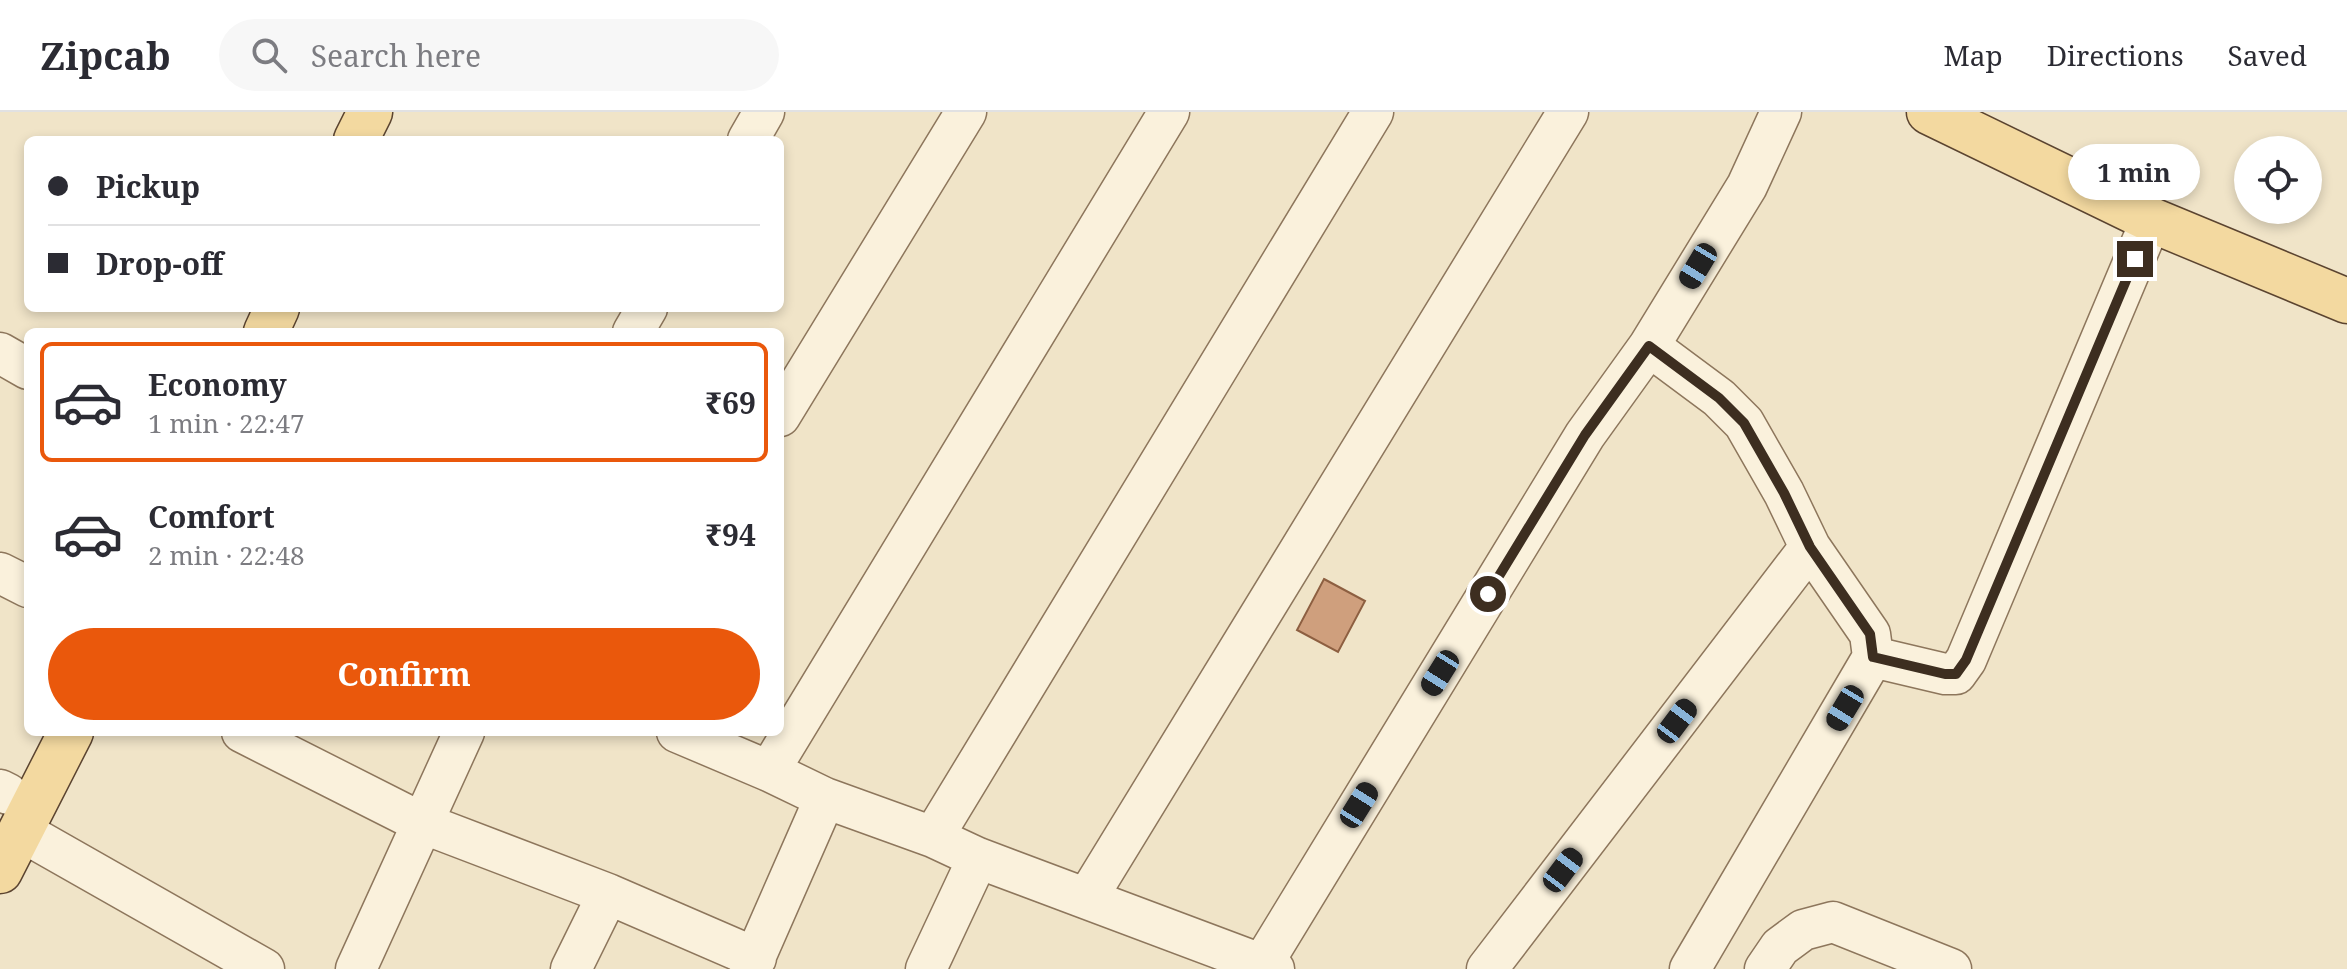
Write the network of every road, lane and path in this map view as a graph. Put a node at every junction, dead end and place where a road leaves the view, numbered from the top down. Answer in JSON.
{"nodes":[{"id":1,"x":338,"y":112,"type":"edge"},
{"id":2,"x":370,"y":112,"type":"edge"},
{"id":3,"x":764,"y":112,"type":"edge"},
{"id":4,"x":966,"y":112,"type":"edge"},
{"id":5,"x":1169,"y":112,"type":"edge"},
{"id":6,"x":1373,"y":112,"type":"edge"},
{"id":7,"x":1568,"y":112,"type":"edge"},
{"id":8,"x":1781,"y":112,"type":"edge"},
{"id":9,"x":1929,"y":112,"type":"edge"},
{"id":10,"x":327,"y":136,"type":"edge"},
{"id":11,"x":358,"y":136,"type":"edge"},
{"id":12,"x":750,"y":136,"type":"edge"},
{"id":13,"x":2154,"y":221,"type":"junction"},
{"id":14,"x":2347,"y":301,"type":"edge"},
{"id":15,"x":1649,"y":346,"type":"junction"},
{"id":16,"x":0,"y":353,"type":"edge"},
{"id":17,"x":24,"y":367,"type":"edge"},
{"id":18,"x":784,"y":409,"type":"edge"},
{"id":19,"x":1810,"y":547,"type":"junction"},
{"id":20,"x":0,"y":573,"type":"edge"},
{"id":21,"x":24,"y":585,"type":"edge"},
{"id":22,"x":1873,"y":657,"type":"junction"},
{"id":23,"x":37,"y":736,"type":"edge"},
{"id":24,"x":68,"y":736,"type":"edge"},
{"id":25,"x":250,"y":736,"type":"edge"},
{"id":26,"x":462,"y":736,"type":"edge"},
{"id":27,"x":686,"y":736,"type":"edge"},
{"id":28,"x":769,"y":771,"type":"junction"},
{"id":29,"x":825,"y":798,"type":"junction"},
{"id":30,"x":7,"y":806,"type":"edge"},
{"id":31,"x":422,"y":823,"type":"junction"},
{"id":32,"x":933,"y":837,"type":"junction"},
{"id":33,"x":978,"y":858,"type":"junction"},
{"id":34,"x":0,"y":871,"type":"edge"},
{"id":35,"x":608,"y":894,"type":"junction"},
{"id":36,"x":1087,"y":898,"type":"junction"},
{"id":37,"x":753,"y":963,"type":"edge"},
{"id":38,"x":1268,"y":966,"type":"edge"},
{"id":39,"x":264,"y":969,"type":"edge"},
{"id":40,"x":356,"y":969,"type":"edge"},
{"id":41,"x":571,"y":969,"type":"edge"},
{"id":42,"x":926,"y":969,"type":"edge"},
{"id":43,"x":1487,"y":969,"type":"edge"},
{"id":44,"x":1690,"y":969,"type":"edge"},
{"id":45,"x":1765,"y":969,"type":"edge"},
{"id":46,"x":1951,"y":969,"type":"edge"}],
"edges":[{"from":1,"to":10,"type":"main road"},
{"from":2,"to":11,"type":"main road"},
{"from":3,"to":12,"type":"street"},
{"from":4,"to":18,"type":"street"},
{"from":5,"to":28,"type":"street"},
{"from":6,"to":32,"type":"street"},
{"from":7,"to":36,"type":"street"},
{"from":8,"to":15,"type":"street"},
{"from":9,"to":13,"type":"main road"},
{"from":13,"to":14,"type":"main road"},
{"from":13,"to":22,"type":"street"},
{"from":15,"to":19,"type":"street"},
{"from":15,"to":38,"type":"street"},
{"from":16,"to":17,"type":"street"},
{"from":19,"to":22,"type":"street"},
{"from":19,"to":43,"type":"street"},
{"from":20,"to":21,"type":"street"},
{"from":22,"to":44,"type":"street"},
{"from":23,"to":30,"type":"main road"},
{"from":24,"to":30,"type":"main road"},
{"from":25,"to":31,"type":"street"},
{"from":26,"to":31,"type":"street"},
{"from":27,"to":28,"type":"street"},
{"from":28,"to":29,"type":"street"},
{"from":29,"to":32,"type":"street"},
{"from":29,"to":37,"type":"street"},
{"from":30,"to":34,"type":"main road"},
{"from":30,"to":39,"type":"street"},
{"from":31,"to":35,"type":"street"},
{"from":31,"to":40,"type":"street"},
{"from":32,"to":33,"type":"street"},
{"from":33,"to":36,"type":"street"},
{"from":33,"to":42,"type":"street"},
{"from":35,"to":37,"type":"street"},
{"from":35,"to":41,"type":"street"},
{"from":36,"to":38,"type":"street"},
{"from":45,"to":46,"type":"street"}]}
